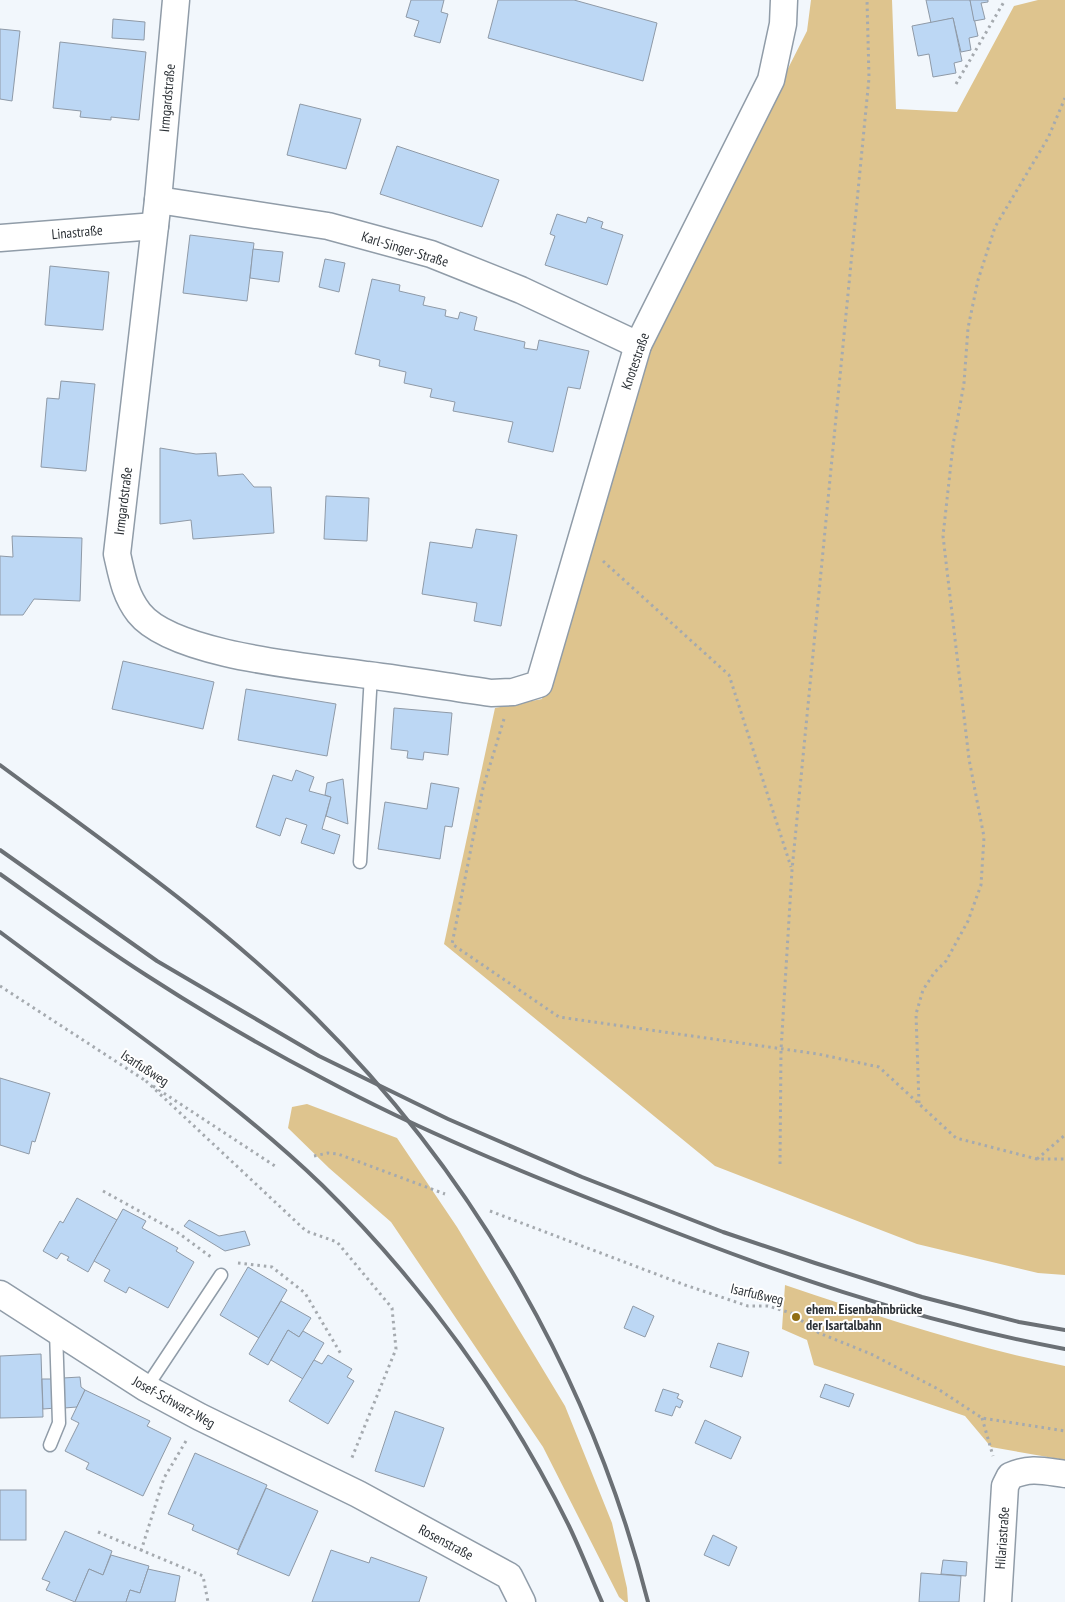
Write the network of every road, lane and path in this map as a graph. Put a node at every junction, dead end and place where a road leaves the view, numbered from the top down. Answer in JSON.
{"nodes":[{"id":1,"x":176,"y":0,"type":"edge"},
{"id":2,"x":784,"y":0,"type":"edge"},
{"id":3,"x":867,"y":0,"type":"edge"},
{"id":4,"x":1005,"y":0,"type":"edge"},
{"id":5,"x":956,"y":84,"type":"dead end"},
{"id":6,"x":1065,"y":98,"type":"edge"},
{"id":7,"x":158,"y":200,"type":"junction"},
{"id":8,"x":155,"y":226,"type":"junction"},
{"id":9,"x":0,"y":238,"type":"edge"},
{"id":10,"x":638,"y":345,"type":"junction"},
{"id":11,"x":581,"y":540,"type":"junction"},
{"id":12,"x":371,"y":675,"type":"junction"},
{"id":13,"x":512,"y":692,"type":"junction"},
{"id":14,"x":360,"y":862,"type":"dead end"},
{"id":15,"x":792,"y":870,"type":"junction"},
{"id":16,"x":0,"y":986,"type":"edge"},
{"id":17,"x":782,"y":1050,"type":"junction"},
{"id":18,"x":146,"y":1082,"type":"junction"},
{"id":19,"x":919,"y":1103,"type":"junction"},
{"id":20,"x":1065,"y":1135,"type":"edge"},
{"id":21,"x":314,"y":1156,"type":"dead end"},
{"id":22,"x":1038,"y":1159,"type":"junction"},
{"id":23,"x":1065,"y":1159,"type":"edge"},
{"id":24,"x":780,"y":1164,"type":"dead end"},
{"id":25,"x":278,"y":1168,"type":"dead end"},
{"id":26,"x":445,"y":1194,"type":"dead end"},
{"id":27,"x":490,"y":1211,"type":"dead end"},
{"id":28,"x":221,"y":1275,"type":"dead end"},
{"id":29,"x":0,"y":1294,"type":"edge"},
{"id":30,"x":56,"y":1331,"type":"junction"},
{"id":31,"x":146,"y":1388,"type":"junction"},
{"id":32,"x":200,"y":1417,"type":"junction"},
{"id":33,"x":982,"y":1418,"type":"junction"},
{"id":34,"x":1065,"y":1431,"type":"edge"},
{"id":35,"x":50,"y":1445,"type":"dead end"},
{"id":36,"x":1065,"y":1474,"type":"edge"},
{"id":37,"x":1010,"y":1476,"type":"junction"},
{"id":38,"x":349,"y":1490,"type":"junction"},
{"id":39,"x":98,"y":1532,"type":"dead end"},
{"id":40,"x":141,"y":1551,"type":"junction"},
{"id":41,"x":208,"y":1602,"type":"edge"},
{"id":42,"x":522,"y":1602,"type":"edge"},
{"id":43,"x":998,"y":1602,"type":"edge"}],
"edges":[{"from":1,"to":7,"type":"street","name":"Irmgardstraße"},
{"from":2,"to":10,"type":"street","name":"Knotestraße"},
{"from":3,"to":15,"type":"path"},
{"from":4,"to":5,"type":"path"},
{"from":6,"to":19,"type":"path"},
{"from":7,"to":8,"type":"street","name":"Irmgardstraße"},
{"from":7,"to":10,"type":"street","name":"Karl-Singer-Straße"},
{"from":8,"to":9,"type":"street","name":"Linastraße"},
{"from":8,"to":12,"type":"street","name":"Irmgardstraße"},
{"from":10,"to":11,"type":"street","name":"Knotestraße"},
{"from":11,"to":13,"type":"street","name":"Knotestraße"},
{"from":11,"to":15,"type":"path"},
{"from":12,"to":13,"type":"street","name":"Irmgardstraße"},
{"from":12,"to":14,"type":"lane"},
{"from":13,"to":17,"type":"path"},
{"from":15,"to":17,"type":"path"},
{"from":16,"to":18,"type":"path","name":"Isarfußweg"},
{"from":17,"to":19,"type":"path"},
{"from":17,"to":24,"type":"path"},
{"from":18,"to":25,"type":"path","name":"Isarfußweg"},
{"from":18,"to":38,"type":"path"},
{"from":19,"to":22,"type":"path"},
{"from":20,"to":22,"type":"path"},
{"from":21,"to":26,"type":"path"},
{"from":22,"to":23,"type":"path"},
{"from":27,"to":33,"type":"path","name":"Isarfußweg"},
{"from":28,"to":31,"type":"lane"},
{"from":29,"to":30,"type":"street","name":"Josef-Schwarz-Weg"},
{"from":30,"to":31,"type":"street","name":"Josef-Schwarz-Weg"},
{"from":30,"to":35,"type":"lane"},
{"from":31,"to":32,"type":"street","name":"Josef-Schwarz-Weg"},
{"from":32,"to":38,"type":"street","name":"Josef-Schwarz-Weg"},
{"from":32,"to":40,"type":"path"},
{"from":33,"to":34,"type":"path","name":"Isarfußweg"},
{"from":33,"to":37,"type":"path"},
{"from":36,"to":37,"type":"street"},
{"from":37,"to":43,"type":"street","name":"Hilariastraße"},
{"from":38,"to":42,"type":"street","name":"Rosenstraße"},
{"from":39,"to":40,"type":"path"},
{"from":40,"to":41,"type":"path"}]}
